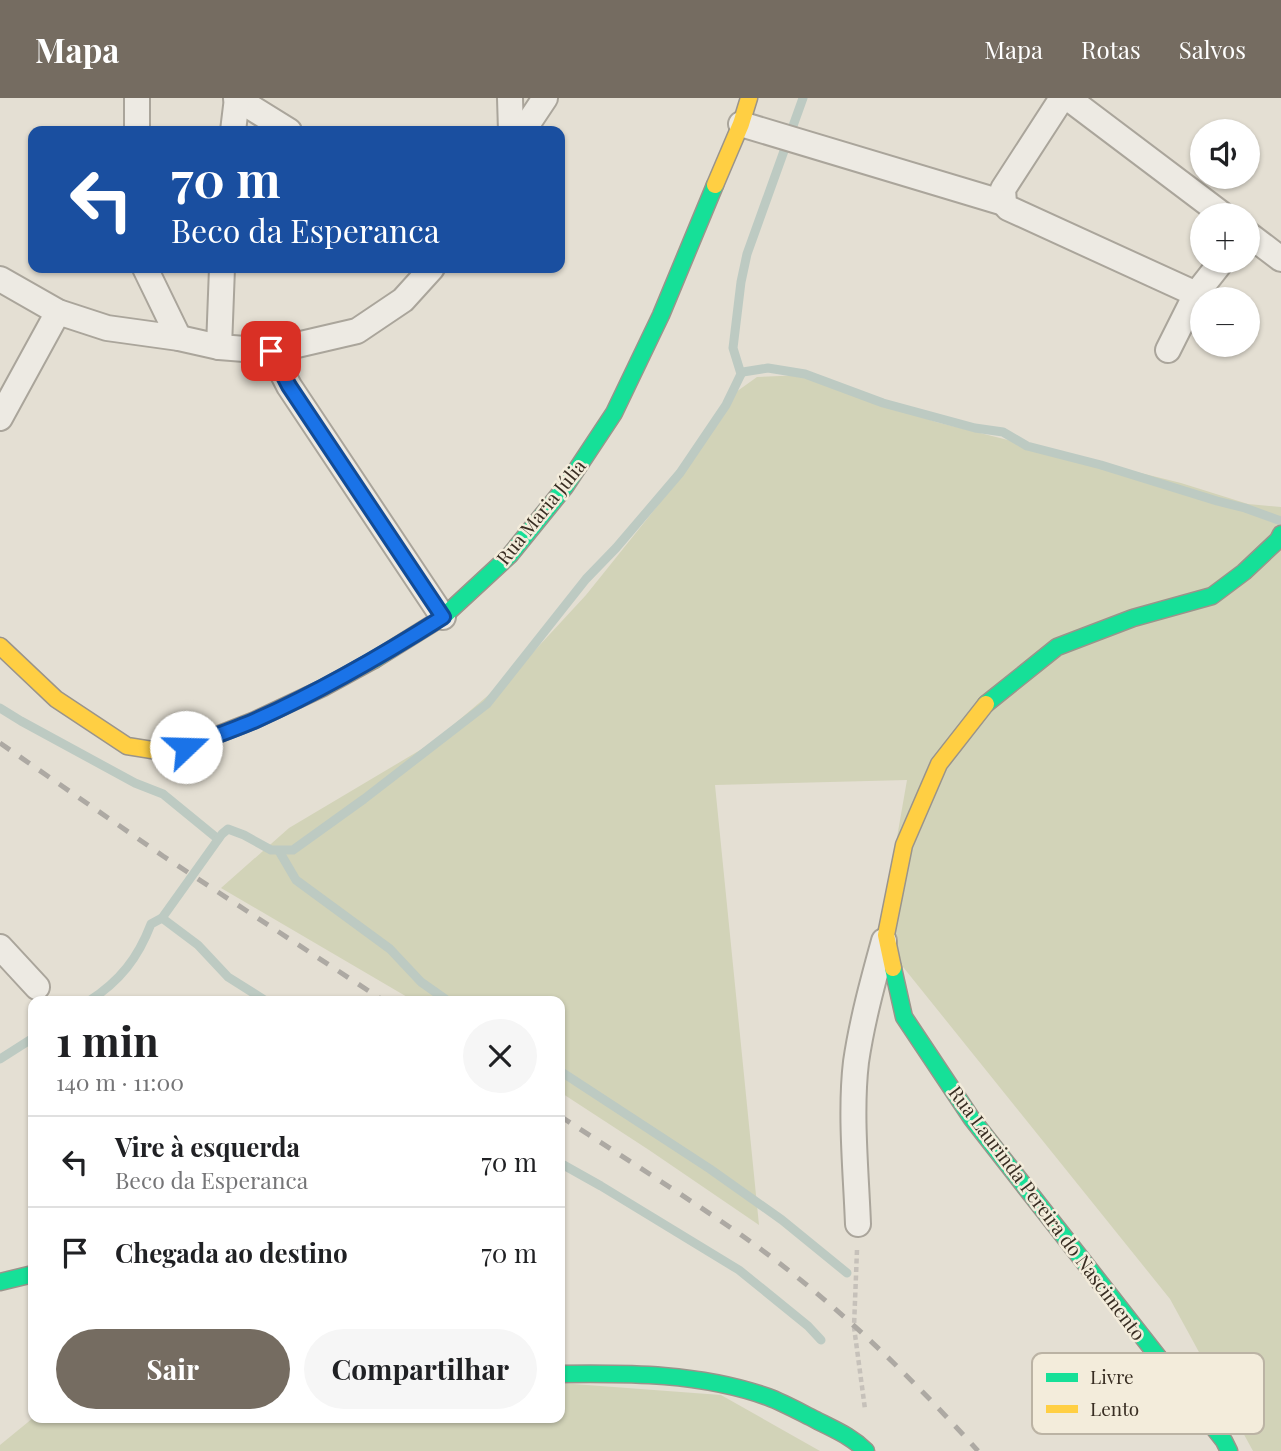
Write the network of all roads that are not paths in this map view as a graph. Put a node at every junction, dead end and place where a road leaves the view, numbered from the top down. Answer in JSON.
{"nodes":[{"id":1,"x":138,"y":98,"type":"edge"},
{"id":2,"x":236,"y":98,"type":"edge"},
{"id":3,"x":510,"y":98,"type":"edge"},
{"id":4,"x":545,"y":98,"type":"edge"},
{"id":5,"x":749,"y":98,"type":"edge"},
{"id":6,"x":1062,"y":98,"type":"edge"},
{"id":7,"x":1068,"y":98,"type":"edge"},
{"id":8,"x":741,"y":124,"type":"junction"},
{"id":9,"x":137,"y":126,"type":"edge"},
{"id":10,"x":233,"y":126,"type":"edge"},
{"id":11,"x":281,"y":126,"type":"edge"},
{"id":12,"x":511,"y":126,"type":"edge"},
{"id":13,"x":526,"y":126,"type":"edge"},
{"id":14,"x":1004,"y":203,"type":"junction"},
{"id":15,"x":1207,"y":203,"type":"edge"},
{"id":16,"x":1260,"y":243,"type":"edge"},
{"id":17,"x":1281,"y":258,"type":"edge"},
{"id":18,"x":147,"y":273,"type":"edge"},
{"id":19,"x":222,"y":273,"type":"edge"},
{"id":20,"x":427,"y":273,"type":"edge"},
{"id":21,"x":1213,"y":273,"type":"edge"},
{"id":22,"x":0,"y":279,"type":"edge"},
{"id":23,"x":1202,"y":287,"type":"edge"},
{"id":24,"x":1190,"y":291,"type":"edge"},
{"id":25,"x":1190,"y":306,"type":"edge"},
{"id":26,"x":58,"y":312,"type":"junction"},
{"id":27,"x":178,"y":338,"type":"junction"},
{"id":28,"x":219,"y":347,"type":"junction"},
{"id":29,"x":1168,"y":350,"type":"dead end"},
{"id":30,"x":271,"y":351,"type":"junction"},
{"id":31,"x":0,"y":418,"type":"edge"},
{"id":32,"x":1281,"y":534,"type":"edge"},
{"id":33,"x":443,"y":617,"type":"junction"},
{"id":34,"x":0,"y":646,"type":"edge"},
{"id":35,"x":886,"y":935,"type":"junction"},
{"id":36,"x":0,"y":947,"type":"edge"},
{"id":37,"x":37,"y":988,"type":"dead end"},
{"id":38,"x":859,"y":1224,"type":"road end"},
{"id":39,"x":28,"y":1275,"type":"edge"},
{"id":40,"x":0,"y":1282,"type":"edge"},
{"id":41,"x":1155,"y":1353,"type":"edge"},
{"id":42,"x":565,"y":1374,"type":"edge"},
{"id":43,"x":1218,"y":1434,"type":"edge"},
{"id":44,"x":866,"y":1451,"type":"edge"},
{"id":45,"x":1229,"y":1451,"type":"edge"}],
"edges":[{"from":1,"to":9,"type":"street"},
{"from":2,"to":10,"type":"street"},
{"from":2,"to":11,"type":"street"},
{"from":3,"to":12,"type":"street"},
{"from":4,"to":13,"type":"street"},
{"from":5,"to":8,"type":"street","name":"Rua Maria Júlia"},
{"from":6,"to":14,"type":"street"},
{"from":7,"to":15,"type":"street"},
{"from":8,"to":14,"type":"street"},
{"from":8,"to":33,"type":"street","name":"Rua Maria Júlia"},
{"from":14,"to":24,"type":"street"},
{"from":16,"to":17,"type":"street"},
{"from":18,"to":27,"type":"street"},
{"from":19,"to":28,"type":"street"},
{"from":20,"to":30,"type":"street"},
{"from":21,"to":23,"type":"street"},
{"from":22,"to":26,"type":"street"},
{"from":25,"to":29,"type":"street"},
{"from":26,"to":27,"type":"street"},
{"from":26,"to":31,"type":"street"},
{"from":27,"to":28,"type":"street"},
{"from":28,"to":30,"type":"street"},
{"from":30,"to":33,"type":"street"},
{"from":32,"to":35,"type":"street","name":"Rua Laurinda Pereira do Nascimento"},
{"from":33,"to":34,"type":"street","name":"Rua Maria Júlia"},
{"from":35,"to":38,"type":"street"},
{"from":35,"to":41,"type":"street","name":"Rua Laurinda Pereira do Nascimento"},
{"from":36,"to":37,"type":"street"},
{"from":39,"to":40,"type":"street"},
{"from":42,"to":44,"type":"street"},
{"from":43,"to":45,"type":"street","name":"Rua Laurinda Pereira do Nascimento"}]}
